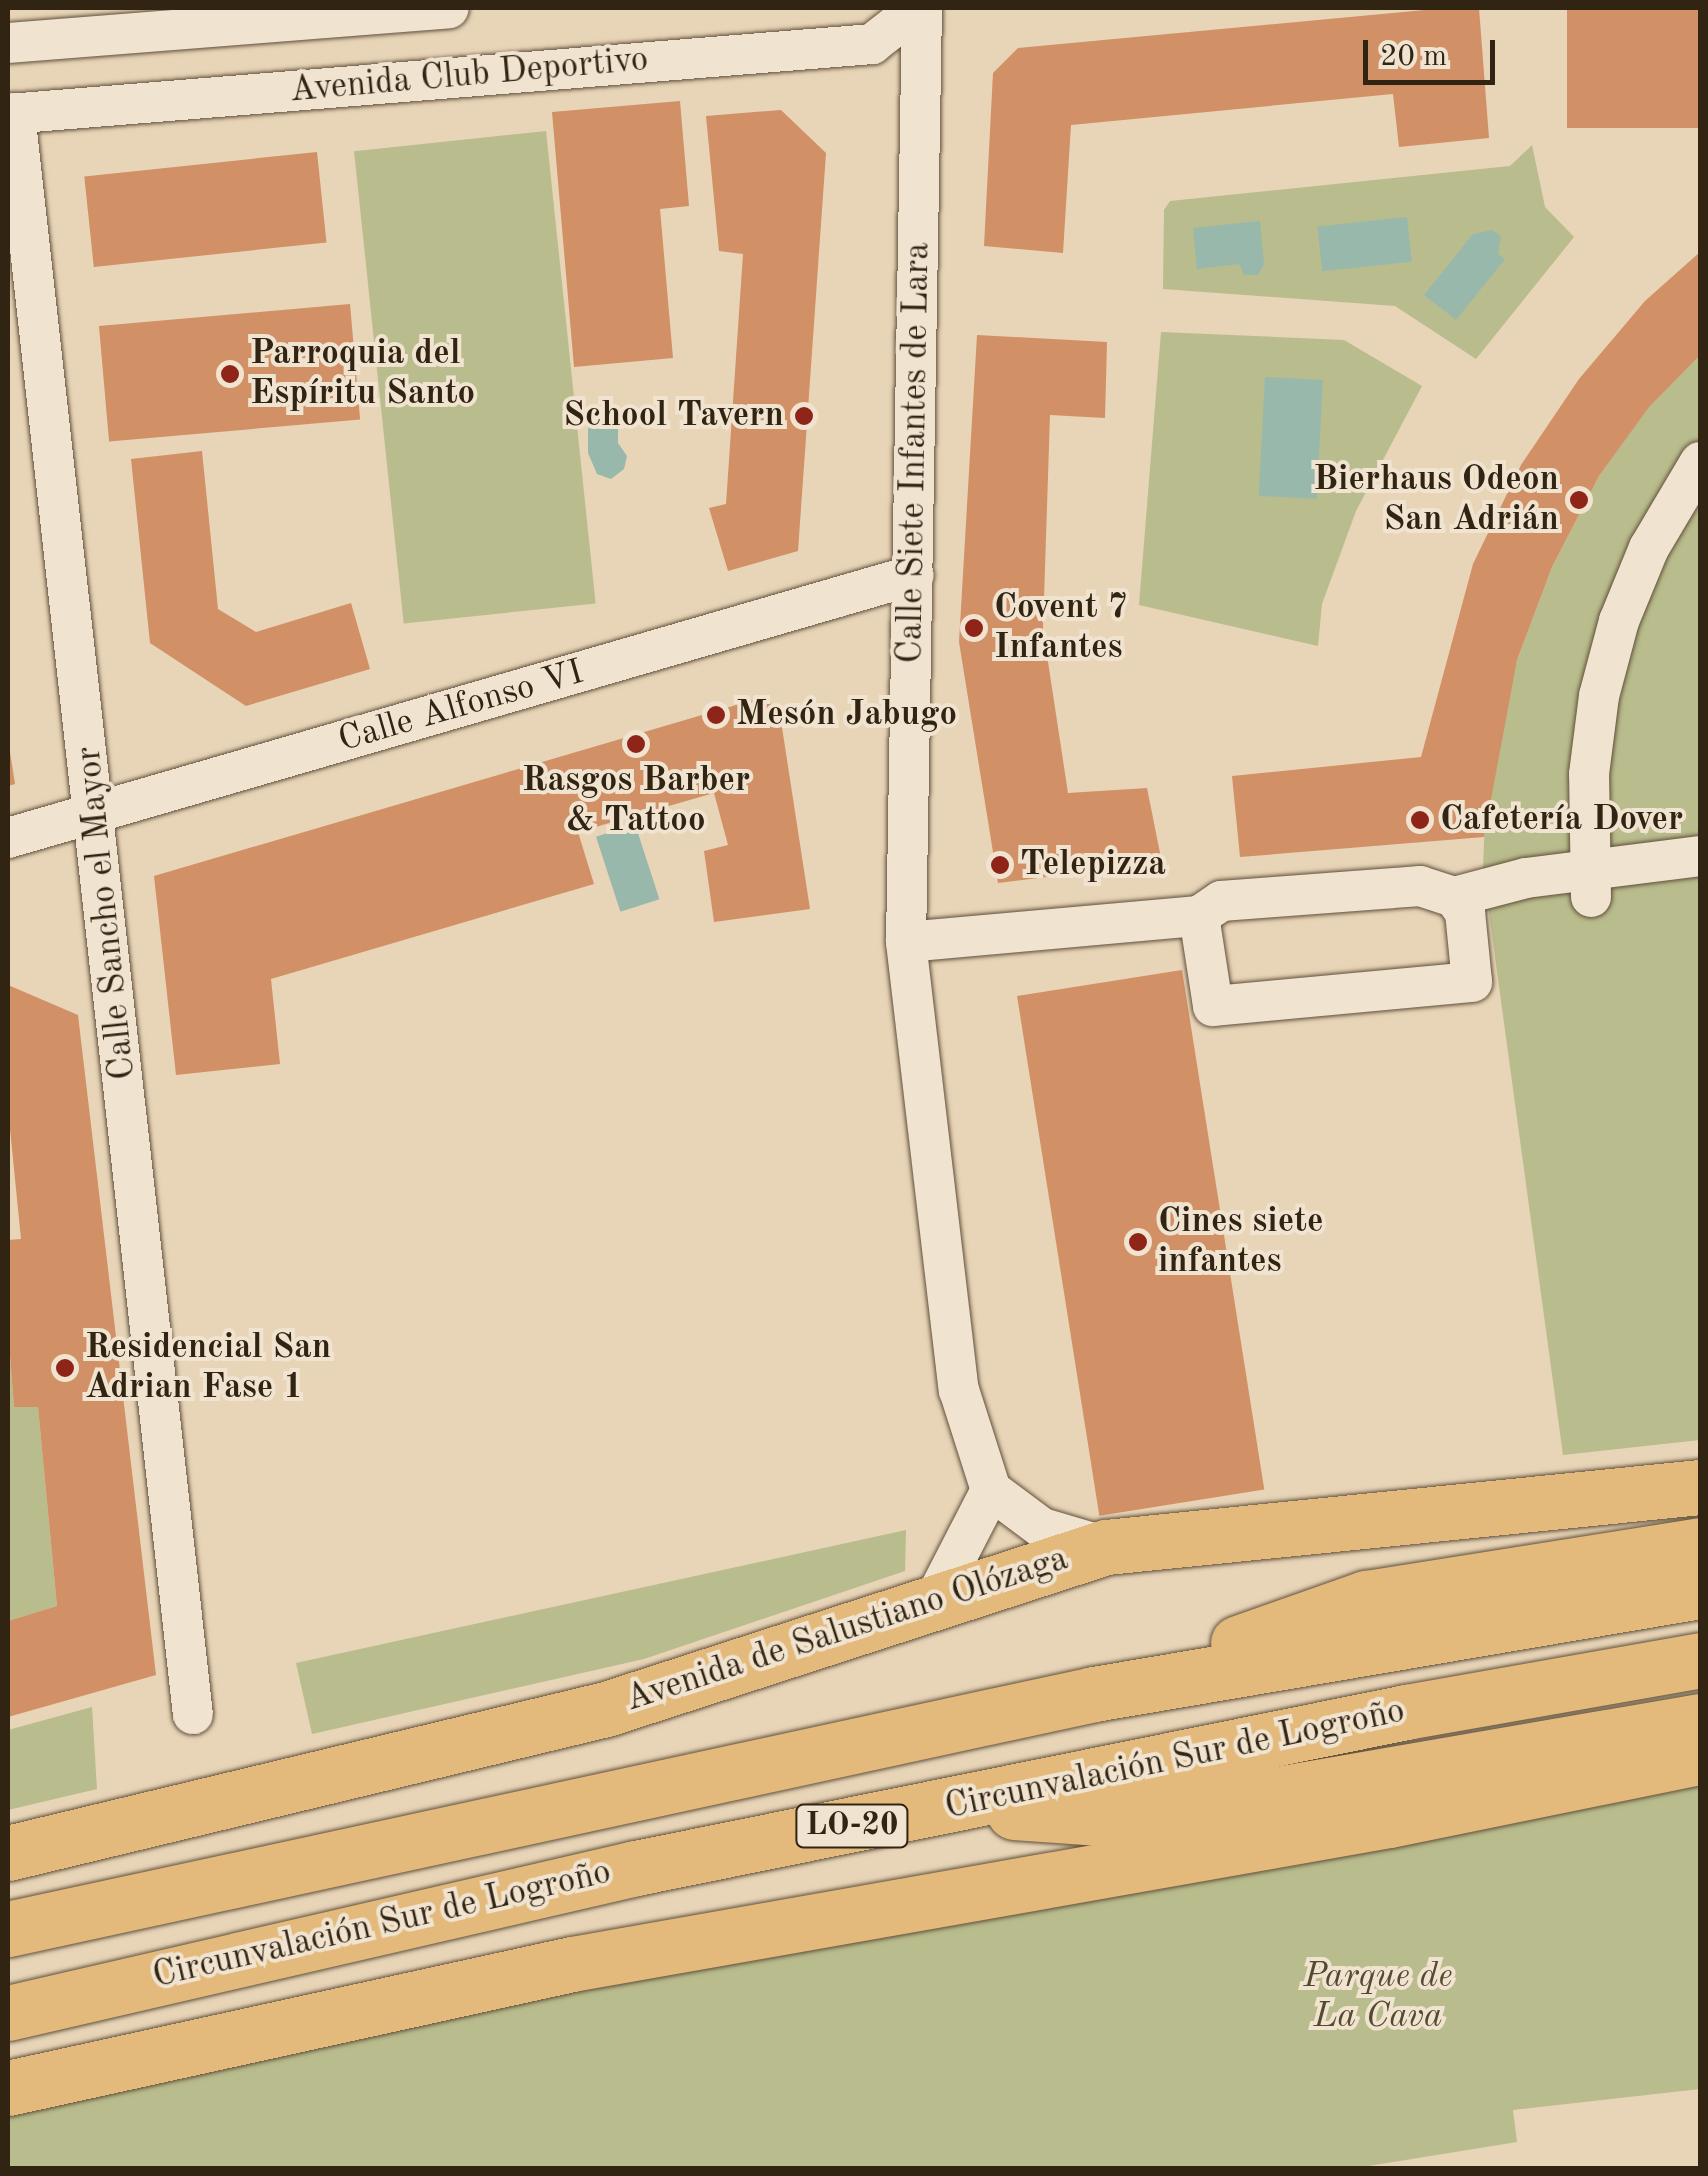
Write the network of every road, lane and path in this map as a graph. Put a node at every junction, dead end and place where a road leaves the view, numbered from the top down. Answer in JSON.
{"nodes":[{"id":1,"x":449,"y":8,"type":"edge"},
{"id":2,"x":920,"y":8,"type":"edge"},
{"id":3,"x":8,"y":42,"type":"edge"},
{"id":4,"x":11,"y":113,"type":"edge"},
{"id":5,"x":1700,"y":462,"type":"edge"},
{"id":6,"x":914,"y":574,"type":"junction"},
{"id":7,"x":97,"y":812,"type":"junction"},
{"id":8,"x":8,"y":838,"type":"edge"},
{"id":9,"x":1700,"y":856,"type":"edge"},
{"id":10,"x":1589,"y":883,"type":"junction"},
{"id":11,"x":1454,"y":897,"type":"junction"},
{"id":12,"x":1199,"y":916,"type":"junction"},
{"id":13,"x":906,"y":942,"type":"junction"},
{"id":14,"x":1700,"y":1487,"type":"edge"},
{"id":15,"x":991,"y":1490,"type":"junction"},
{"id":16,"x":1700,"y":1545,"type":"edge"},
{"id":17,"x":1106,"y":1546,"type":"junction"},
{"id":18,"x":1700,"y":1591,"type":"edge"},
{"id":19,"x":936,"y":1597,"type":"junction"},
{"id":20,"x":1700,"y":1660,"type":"edge"},
{"id":21,"x":1094,"y":1694,"type":"junction"},
{"id":22,"x":193,"y":1714,"type":"dead end"},
{"id":23,"x":1700,"y":1721,"type":"edge"},
{"id":24,"x":1700,"y":1757,"type":"edge"},
{"id":25,"x":946,"y":1807,"type":"junction"},
{"id":26,"x":8,"y":1853,"type":"edge"},
{"id":27,"x":8,"y":1929,"type":"edge"},
{"id":28,"x":8,"y":2013,"type":"edge"},
{"id":29,"x":8,"y":2088,"type":"edge"}],
"edges":[{"from":1,"to":3,"type":"street","name":"Avenida Club Deportivo"},
{"from":2,"to":4,"type":"street","name":"Avenida Club Deportivo"},
{"from":2,"to":6,"type":"street","name":"Calle Siete Infantes de Lara"},
{"from":4,"to":7,"type":"street","name":"Calle Sancho el Mayor"},
{"from":5,"to":10,"type":"street"},
{"from":6,"to":7,"type":"street","name":"Calle Alfonso VI"},
{"from":6,"to":13,"type":"street","name":"Calle Siete Infantes de Lara"},
{"from":7,"to":8,"type":"street","name":"Calle Alfonso VI"},
{"from":7,"to":22,"type":"street","name":"Calle Sancho el Mayor"},
{"from":9,"to":10,"type":"street"},
{"from":10,"to":11,"type":"street"},
{"from":11,"to":12,"type":"street"},
{"from":11,"to":12,"type":"street"},
{"from":12,"to":13,"type":"street"},
{"from":13,"to":15,"type":"street","name":"Calle Siete Infantes de Lara"},
{"from":14,"to":17,"type":"main road","name":"Avenida de Salustiano Olózaga"},
{"from":15,"to":17,"type":"street"},
{"from":15,"to":19,"type":"street"},
{"from":16,"to":21,"type":"main road"},
{"from":17,"to":19,"type":"main road","name":"Avenida de Salustiano Olózaga"},
{"from":18,"to":21,"type":"main road","name":"Circunvalación Sur de Logroño","number":"LO-20"},
{"from":19,"to":26,"type":"main road","name":"Avenida de Salustiano Olózaga"},
{"from":20,"to":25,"type":"main road","name":"Circunvalación Sur de Logroño","number":"LO-20"},
{"from":21,"to":27,"type":"main road","name":"Circunvalación Sur de Logroño","number":"LO-20"},
{"from":23,"to":25,"type":"main road"},
{"from":24,"to":29,"type":"main road"},
{"from":25,"to":28,"type":"main road","name":"Circunvalación Sur de Logroño","number":"LO-20"}]}
